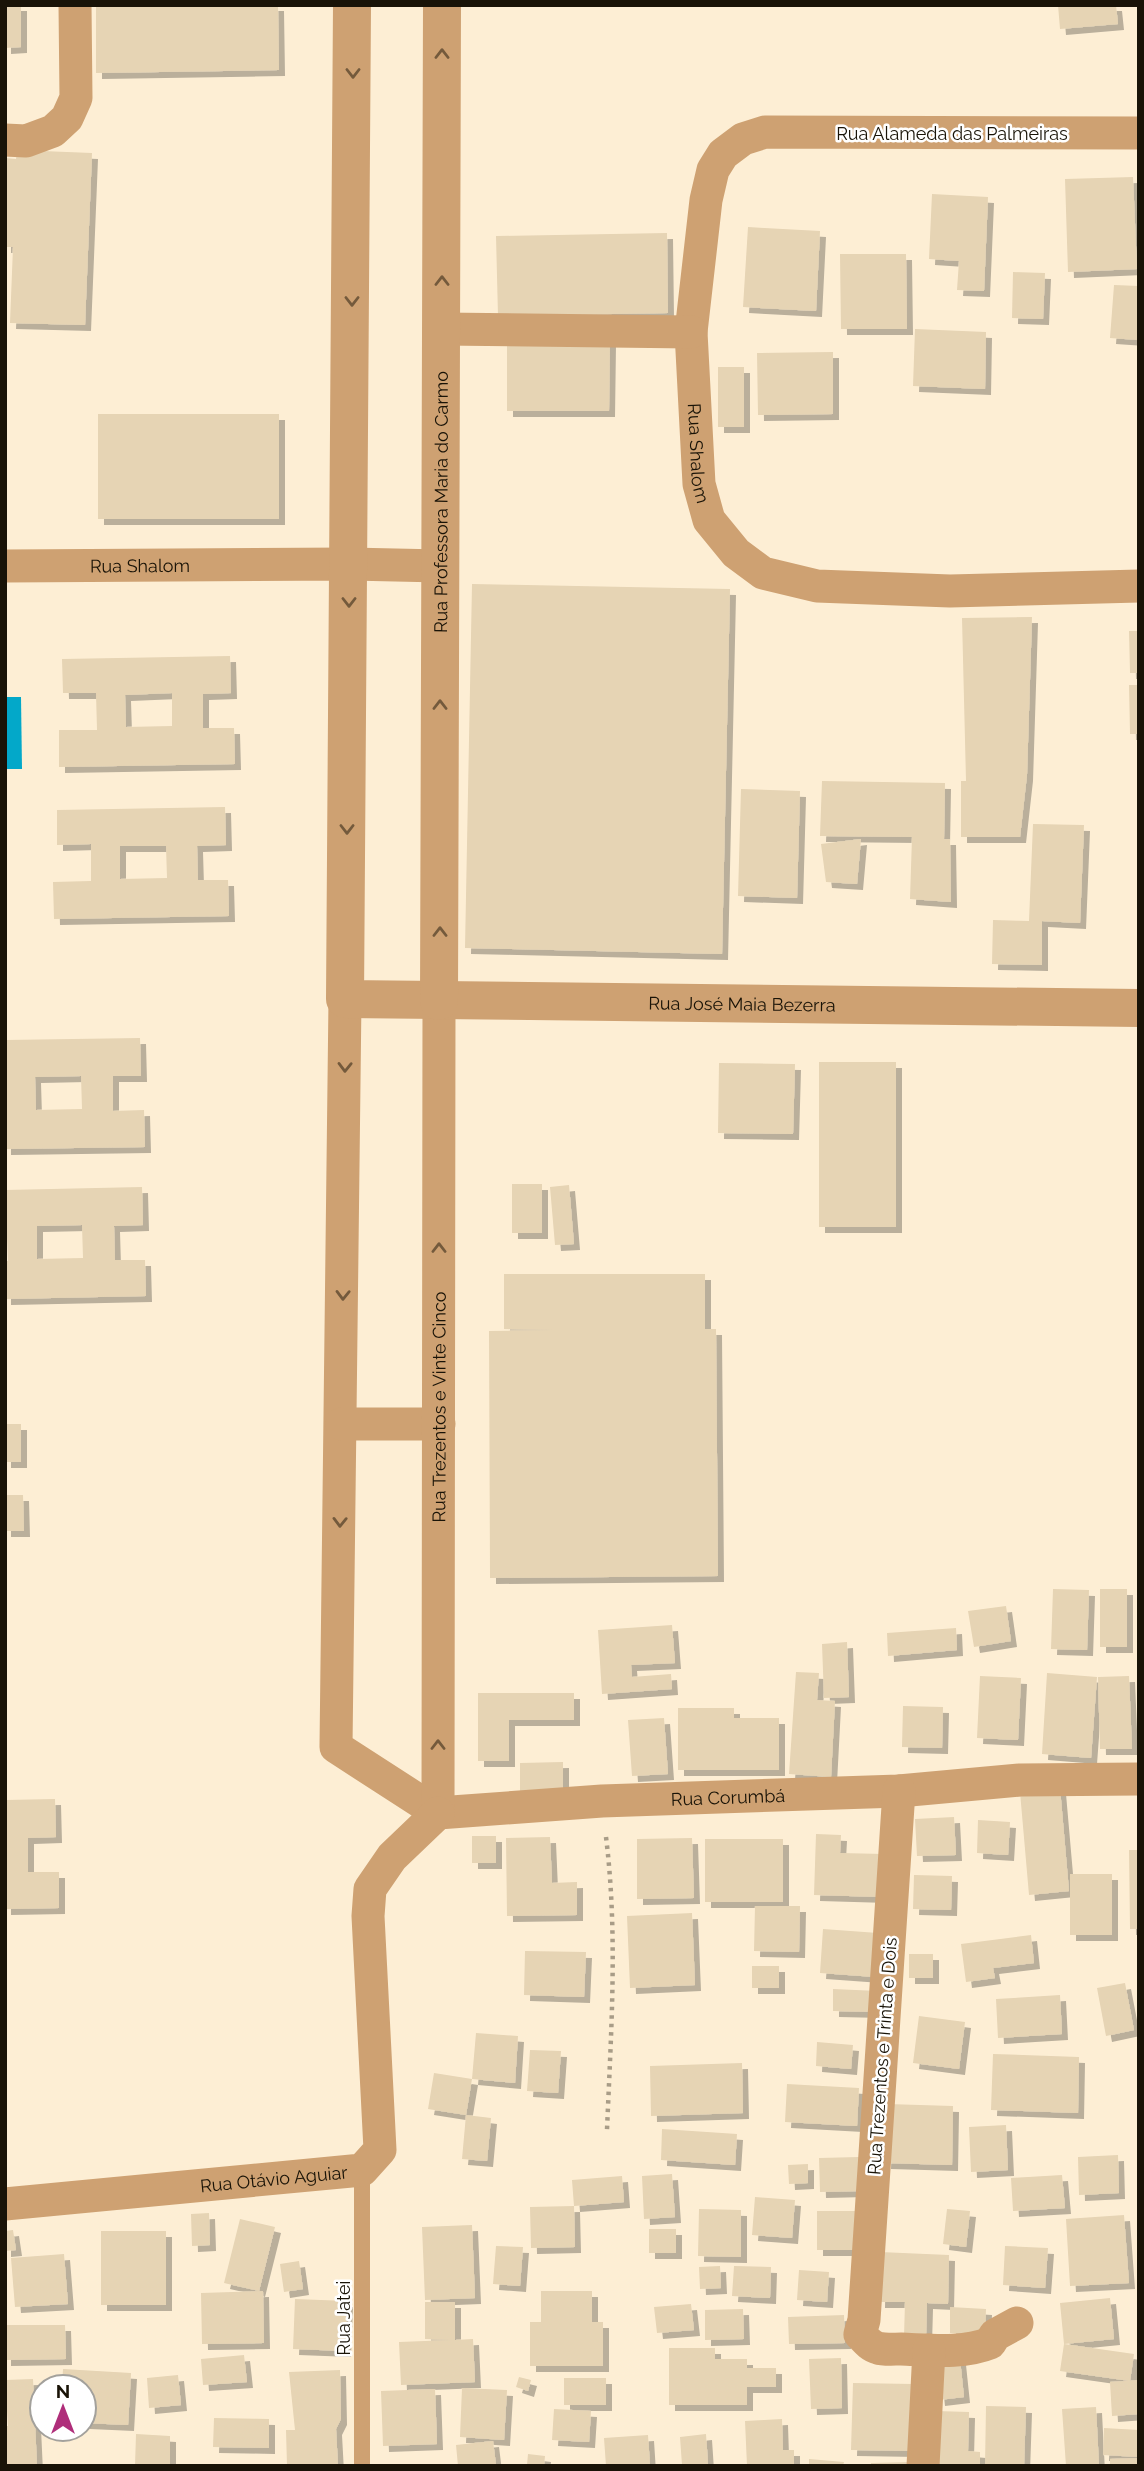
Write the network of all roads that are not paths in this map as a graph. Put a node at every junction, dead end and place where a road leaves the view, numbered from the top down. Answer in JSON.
{"nodes":[{"id":1,"x":75,"y":5,"type":"edge"},
{"id":2,"x":352,"y":5,"type":"edge"},
{"id":3,"x":442,"y":5,"type":"edge"},
{"id":4,"x":765,"y":132,"type":"joint"},
{"id":5,"x":1139,"y":134,"type":"edge"},
{"id":6,"x":5,"y":140,"type":"edge"},
{"id":7,"x":442,"y":329,"type":"junction"},
{"id":8,"x":691,"y":331,"type":"junction"},
{"id":9,"x":349,"y":564,"type":"junction"},
{"id":10,"x":5,"y":566,"type":"edge"},
{"id":11,"x":441,"y":566,"type":"junction"},
{"id":12,"x":1139,"y":586,"type":"edge"},
{"id":13,"x":345,"y":999,"type":"junction"},
{"id":14,"x":439,"y":1000,"type":"junction"},
{"id":15,"x":1139,"y":1008,"type":"edge"},
{"id":16,"x":342,"y":1424,"type":"junction"},
{"id":17,"x":439,"y":1424,"type":"junction"},
{"id":18,"x":1139,"y":1779,"type":"edge"},
{"id":19,"x":899,"y":1791,"type":"junction"},
{"id":20,"x":438,"y":1813,"type":"junction"},
{"id":21,"x":362,"y":2171,"type":"junction"},
{"id":22,"x":5,"y":2204,"type":"edge"},
{"id":23,"x":1006,"y":2329,"type":"dead end"},
{"id":24,"x":929,"y":2350,"type":"junction"},
{"id":25,"x":362,"y":2466,"type":"edge"},
{"id":26,"x":923,"y":2466,"type":"edge"}],
"edges":[{"from":1,"to":6,"type":"street"},
{"from":2,"to":9,"type":"street","one_way":true},
{"from":7,"to":3,"type":"street","name":"Rua Professora Maria do Carmo","one_way":true},
{"from":4,"to":5,"type":"street","name":"Rua Alameda das Palmeiras"},
{"from":4,"to":8,"type":"street","name":"Rua Shalom"},
{"from":7,"to":8,"type":"street"},
{"from":7,"to":11,"type":"street","name":"Rua Professora Maria do Carmo"},
{"from":8,"to":12,"type":"street","name":"Rua Shalom"},
{"from":9,"to":10,"type":"street","name":"Rua Shalom"},
{"from":9,"to":11,"type":"street","name":"Rua Shalom"},
{"from":9,"to":13,"type":"street","one_way":true},
{"from":14,"to":11,"type":"street","name":"Rua Professora Maria do Carmo","one_way":true},
{"from":13,"to":14,"type":"street","name":"Rua José Maia Bezerra"},
{"from":13,"to":16,"type":"street","one_way":true},
{"from":14,"to":15,"type":"street","name":"Rua José Maia Bezerra"},
{"from":17,"to":14,"type":"street","name":"Rua Trezentos e Vinte Cinco","one_way":true},
{"from":16,"to":17,"type":"street"},
{"from":16,"to":20,"type":"street","one_way":true},
{"from":20,"to":17,"type":"street","name":"Rua Trezentos e Vinte Cinco","one_way":true},
{"from":18,"to":19,"type":"street","name":"Rua Corumbá"},
{"from":19,"to":20,"type":"street","name":"Rua Corumbá"},
{"from":19,"to":24,"type":"street","name":"Rua Trezentos e Trinta e Dois"},
{"from":20,"to":21,"type":"street","name":"Rua Otávio Aguiar"},
{"from":21,"to":22,"type":"street","name":"Rua Otávio Aguiar"},
{"from":21,"to":25,"type":"lane","name":"Rua Jatei"},
{"from":23,"to":24,"type":"street"},
{"from":24,"to":26,"type":"street"}]}
